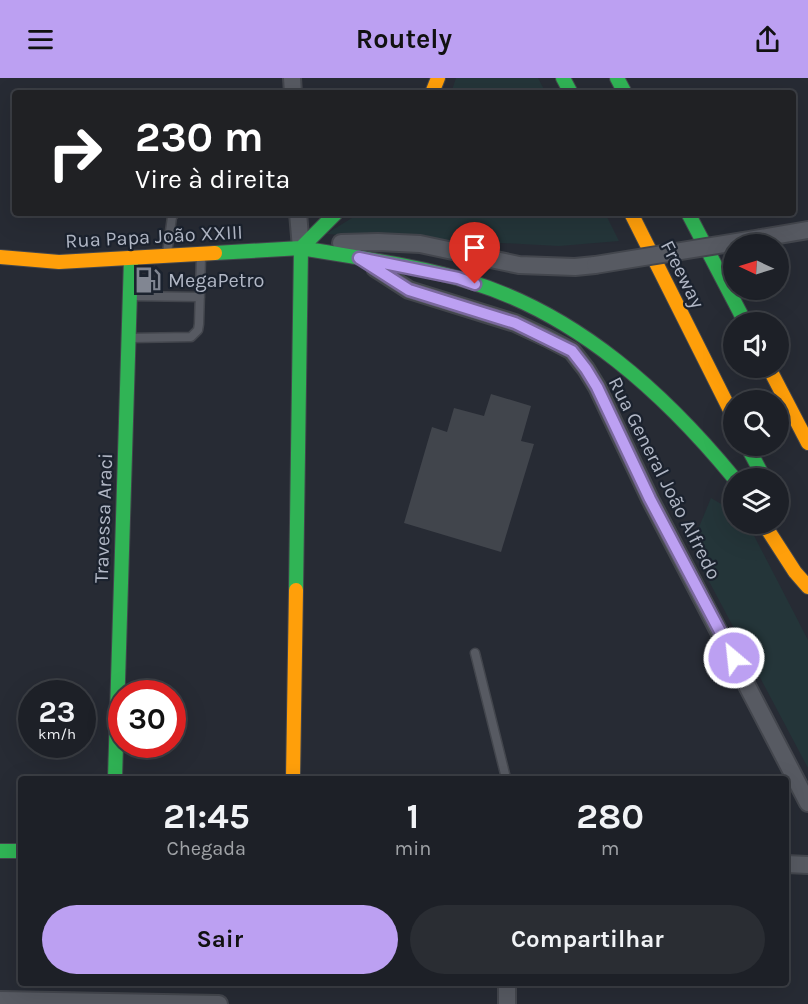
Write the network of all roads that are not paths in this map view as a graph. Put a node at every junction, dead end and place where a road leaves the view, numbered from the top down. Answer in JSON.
{"nodes":[{"id":1,"x":173,"y":216,"type":"edge"},
{"id":2,"x":298,"y":216,"type":"edge"},
{"id":3,"x":333,"y":216,"type":"edge"},
{"id":4,"x":633,"y":216,"type":"edge"},
{"id":5,"x":690,"y":216,"type":"edge"},
{"id":6,"x":808,"y":230,"type":"edge"},
{"id":7,"x":301,"y":248,"type":"junction"},
{"id":8,"x":201,"y":254,"type":"junction"},
{"id":9,"x":0,"y":257,"type":"edge"},
{"id":10,"x":166,"y":257,"type":"junction"},
{"id":11,"x":359,"y":258,"type":"junction"},
{"id":12,"x":131,"y":259,"type":"junction"},
{"id":13,"x":129,"y":296,"type":"junction"},
{"id":14,"x":200,"y":297,"type":"junction"},
{"id":15,"x":740,"y":312,"type":"edge"},
{"id":16,"x":128,"y":338,"type":"junction"},
{"id":17,"x":774,"y":378,"type":"edge"},
{"id":18,"x":723,"y":396,"type":"edge"},
{"id":19,"x":808,"y":443,"type":"edge"},
{"id":20,"x":726,"y":468,"type":"edge"},
{"id":21,"x":770,"y":534,"type":"edge"},
{"id":22,"x":808,"y":587,"type":"edge"},
{"id":23,"x":476,"y":653,"type":"dead end"},
{"id":24,"x":115,"y":776,"type":"edge"},
{"id":25,"x":293,"y":776,"type":"edge"},
{"id":26,"x":507,"y":776,"type":"edge"},
{"id":27,"x":808,"y":803,"type":"edge"},
{"id":28,"x":0,"y":850,"type":"edge"},
{"id":29,"x":18,"y":851,"type":"edge"},
{"id":30,"x":789,"y":864,"type":"edge"},
{"id":31,"x":808,"y":865,"type":"edge"},
{"id":32,"x":507,"y":986,"type":"edge"},
{"id":33,"x":0,"y":1000,"type":"edge"},
{"id":34,"x":219,"y":1004,"type":"edge"},
{"id":35,"x":507,"y":1004,"type":"edge"}],
"edges":[{"from":1,"to":10,"type":"lane"},
{"from":2,"to":7,"type":"street"},
{"from":3,"to":7,"type":"main road"},
{"from":4,"to":18,"type":"main road","name":"Freeway"},
{"from":5,"to":15,"type":"main road","name":"Freeway"},
{"from":6,"to":7,"type":"street","name":"Rua Papa João XXIII","bridge":true},
{"from":7,"to":8,"type":"main road","name":"Rua Papa João XXIII"},
{"from":7,"to":11,"type":"main road"},
{"from":7,"to":25,"type":"main road"},
{"from":8,"to":10,"type":"main road","name":"Rua Papa João XXIII"},
{"from":8,"to":14,"type":"lane"},
{"from":9,"to":12,"type":"main road","name":"Rua Papa João XXIII"},
{"from":10,"to":12,"type":"main road","name":"Rua Papa João XXIII"},
{"from":11,"to":20,"type":"main road"},
{"from":11,"to":27,"type":"street","name":"Rua General João Alfredo"},
{"from":12,"to":13,"type":"main road","name":"Travessa Araci"},
{"from":13,"to":14,"type":"lane"},
{"from":13,"to":16,"type":"main road","name":"Travessa Araci"},
{"from":14,"to":16,"type":"lane"},
{"from":16,"to":24,"type":"main road","name":"Travessa Araci"},
{"from":17,"to":19,"type":"main road"},
{"from":21,"to":22,"type":"main road"},
{"from":23,"to":26,"type":"lane"},
{"from":28,"to":29,"type":"main road"},
{"from":30,"to":31,"type":"street"},
{"from":32,"to":35,"type":"street"},
{"from":33,"to":34,"type":"street"}]}
